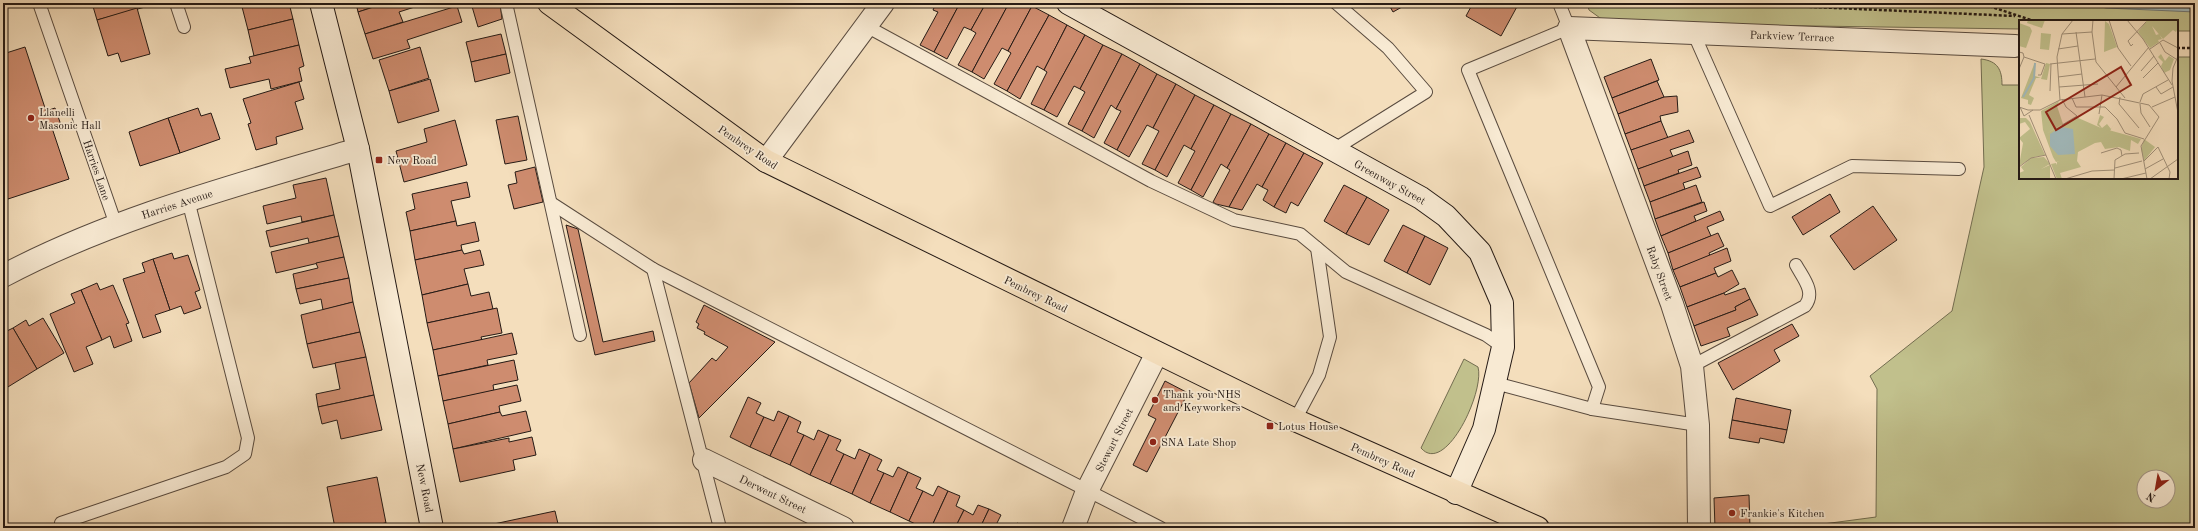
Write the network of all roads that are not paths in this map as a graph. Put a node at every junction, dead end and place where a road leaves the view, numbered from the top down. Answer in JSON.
{"nodes":[{"id":1,"x":39,"y":3,"type":"edge"},
{"id":2,"x":176,"y":3,"type":"edge"},
{"id":3,"x":321,"y":3,"type":"edge"},
{"id":4,"x":506,"y":3,"type":"edge"},
{"id":5,"x":883,"y":3,"type":"edge"},
{"id":6,"x":1068,"y":3,"type":"edge"},
{"id":7,"x":1336,"y":3,"type":"edge"},
{"id":8,"x":1559,"y":3,"type":"edge"},
{"id":9,"x":556,"y":8,"type":"edge"},
{"id":10,"x":866,"y":26,"type":"junction"},
{"id":11,"x":184,"y":27,"type":"dead end"},
{"id":12,"x":1569,"y":28,"type":"junction"},
{"id":13,"x":1693,"y":32,"type":"junction"},
{"id":14,"x":2015,"y":46,"type":"dead end"},
{"id":15,"x":358,"y":149,"type":"junction"},
{"id":16,"x":1333,"y":150,"type":"junction"},
{"id":17,"x":766,"y":161,"type":"junction"},
{"id":18,"x":1959,"y":168,"type":"dead end"},
{"id":19,"x":188,"y":200,"type":"junction"},
{"id":20,"x":551,"y":203,"type":"junction"},
{"id":21,"x":116,"y":225,"type":"junction"},
{"id":22,"x":1317,"y":248,"type":"junction"},
{"id":23,"x":1796,"y":265,"type":"dead end"},
{"id":24,"x":652,"y":270,"type":"junction"},
{"id":25,"x":3,"y":276,"type":"edge"},
{"id":26,"x":580,"y":335,"type":"dead end"},
{"id":27,"x":1503,"y":347,"type":"junction"},
{"id":28,"x":1157,"y":353,"type":"junction"},
{"id":29,"x":1692,"y":366,"type":"junction"},
{"id":30,"x":1495,"y":383,"type":"junction"},
{"id":31,"x":1592,"y":409,"type":"junction"},
{"id":32,"x":1295,"y":420,"type":"junction"},
{"id":33,"x":1698,"y":424,"type":"junction"},
{"id":34,"x":704,"y":460,"type":"junction"},
{"id":35,"x":1087,"y":491,"type":"junction"},
{"id":36,"x":1456,"y":493,"type":"junction"},
{"id":37,"x":61,"y":523,"type":"dead end"},
{"id":38,"x":432,"y":528,"type":"edge"},
{"id":39,"x":720,"y":528,"type":"edge"},
{"id":40,"x":843,"y":528,"type":"edge"},
{"id":41,"x":1073,"y":528,"type":"edge"},
{"id":42,"x":1161,"y":528,"type":"edge"},
{"id":43,"x":1538,"y":528,"type":"edge"},
{"id":44,"x":1699,"y":528,"type":"edge"}],
"edges":[{"from":1,"to":21,"type":"lane","name":"Harries Lane"},
{"from":2,"to":11,"type":"lane"},
{"from":3,"to":15,"type":"street","name":"New Road"},
{"from":4,"to":20,"type":"lane"},
{"from":5,"to":10,"type":"street"},
{"from":6,"to":16,"type":"street","name":"Greenway Street"},
{"from":7,"to":16,"type":"lane"},
{"from":8,"to":12,"type":"lane"},
{"from":9,"to":17,"type":"main road","name":"Pembrey Road"},
{"from":10,"to":17,"type":"street"},
{"from":10,"to":22,"type":"lane"},
{"from":12,"to":13,"type":"street","name":"Parkview Terrace"},
{"from":12,"to":29,"type":"street","name":"Raby Street"},
{"from":12,"to":31,"type":"lane"},
{"from":13,"to":14,"type":"street","name":"Parkview Terrace"},
{"from":13,"to":18,"type":"lane"},
{"from":15,"to":19,"type":"street","name":"Harries Avenue"},
{"from":15,"to":38,"type":"street","name":"New Road"},
{"from":16,"to":27,"type":"street","name":"Greenway Street"},
{"from":17,"to":28,"type":"main road","name":"Pembrey Road"},
{"from":19,"to":21,"type":"street","name":"Harries Avenue"},
{"from":19,"to":37,"type":"lane"},
{"from":20,"to":24,"type":"lane"},
{"from":20,"to":26,"type":"lane"},
{"from":21,"to":25,"type":"street","name":"Harries Avenue"},
{"from":22,"to":27,"type":"lane"},
{"from":22,"to":32,"type":"lane"},
{"from":23,"to":29,"type":"lane"},
{"from":24,"to":34,"type":"lane"},
{"from":24,"to":35,"type":"lane"},
{"from":27,"to":30,"type":"street","name":"Greenway Street"},
{"from":28,"to":32,"type":"main road","name":"Pembrey Road"},
{"from":28,"to":35,"type":"street","name":"Stewart Street"},
{"from":29,"to":33,"type":"street","name":"Raby Street"},
{"from":30,"to":31,"type":"lane"},
{"from":30,"to":36,"type":"street","name":"Greenway Street"},
{"from":31,"to":33,"type":"lane"},
{"from":32,"to":36,"type":"main road","name":"Pembrey Road"},
{"from":33,"to":44,"type":"street","name":"Raby Street"},
{"from":34,"to":39,"type":"lane"},
{"from":34,"to":40,"type":"street","name":"Derwent Street"},
{"from":35,"to":41,"type":"street","name":"Stewart Street"},
{"from":35,"to":42,"type":"lane"},
{"from":36,"to":43,"type":"main road","name":"Pembrey Road"}]}
